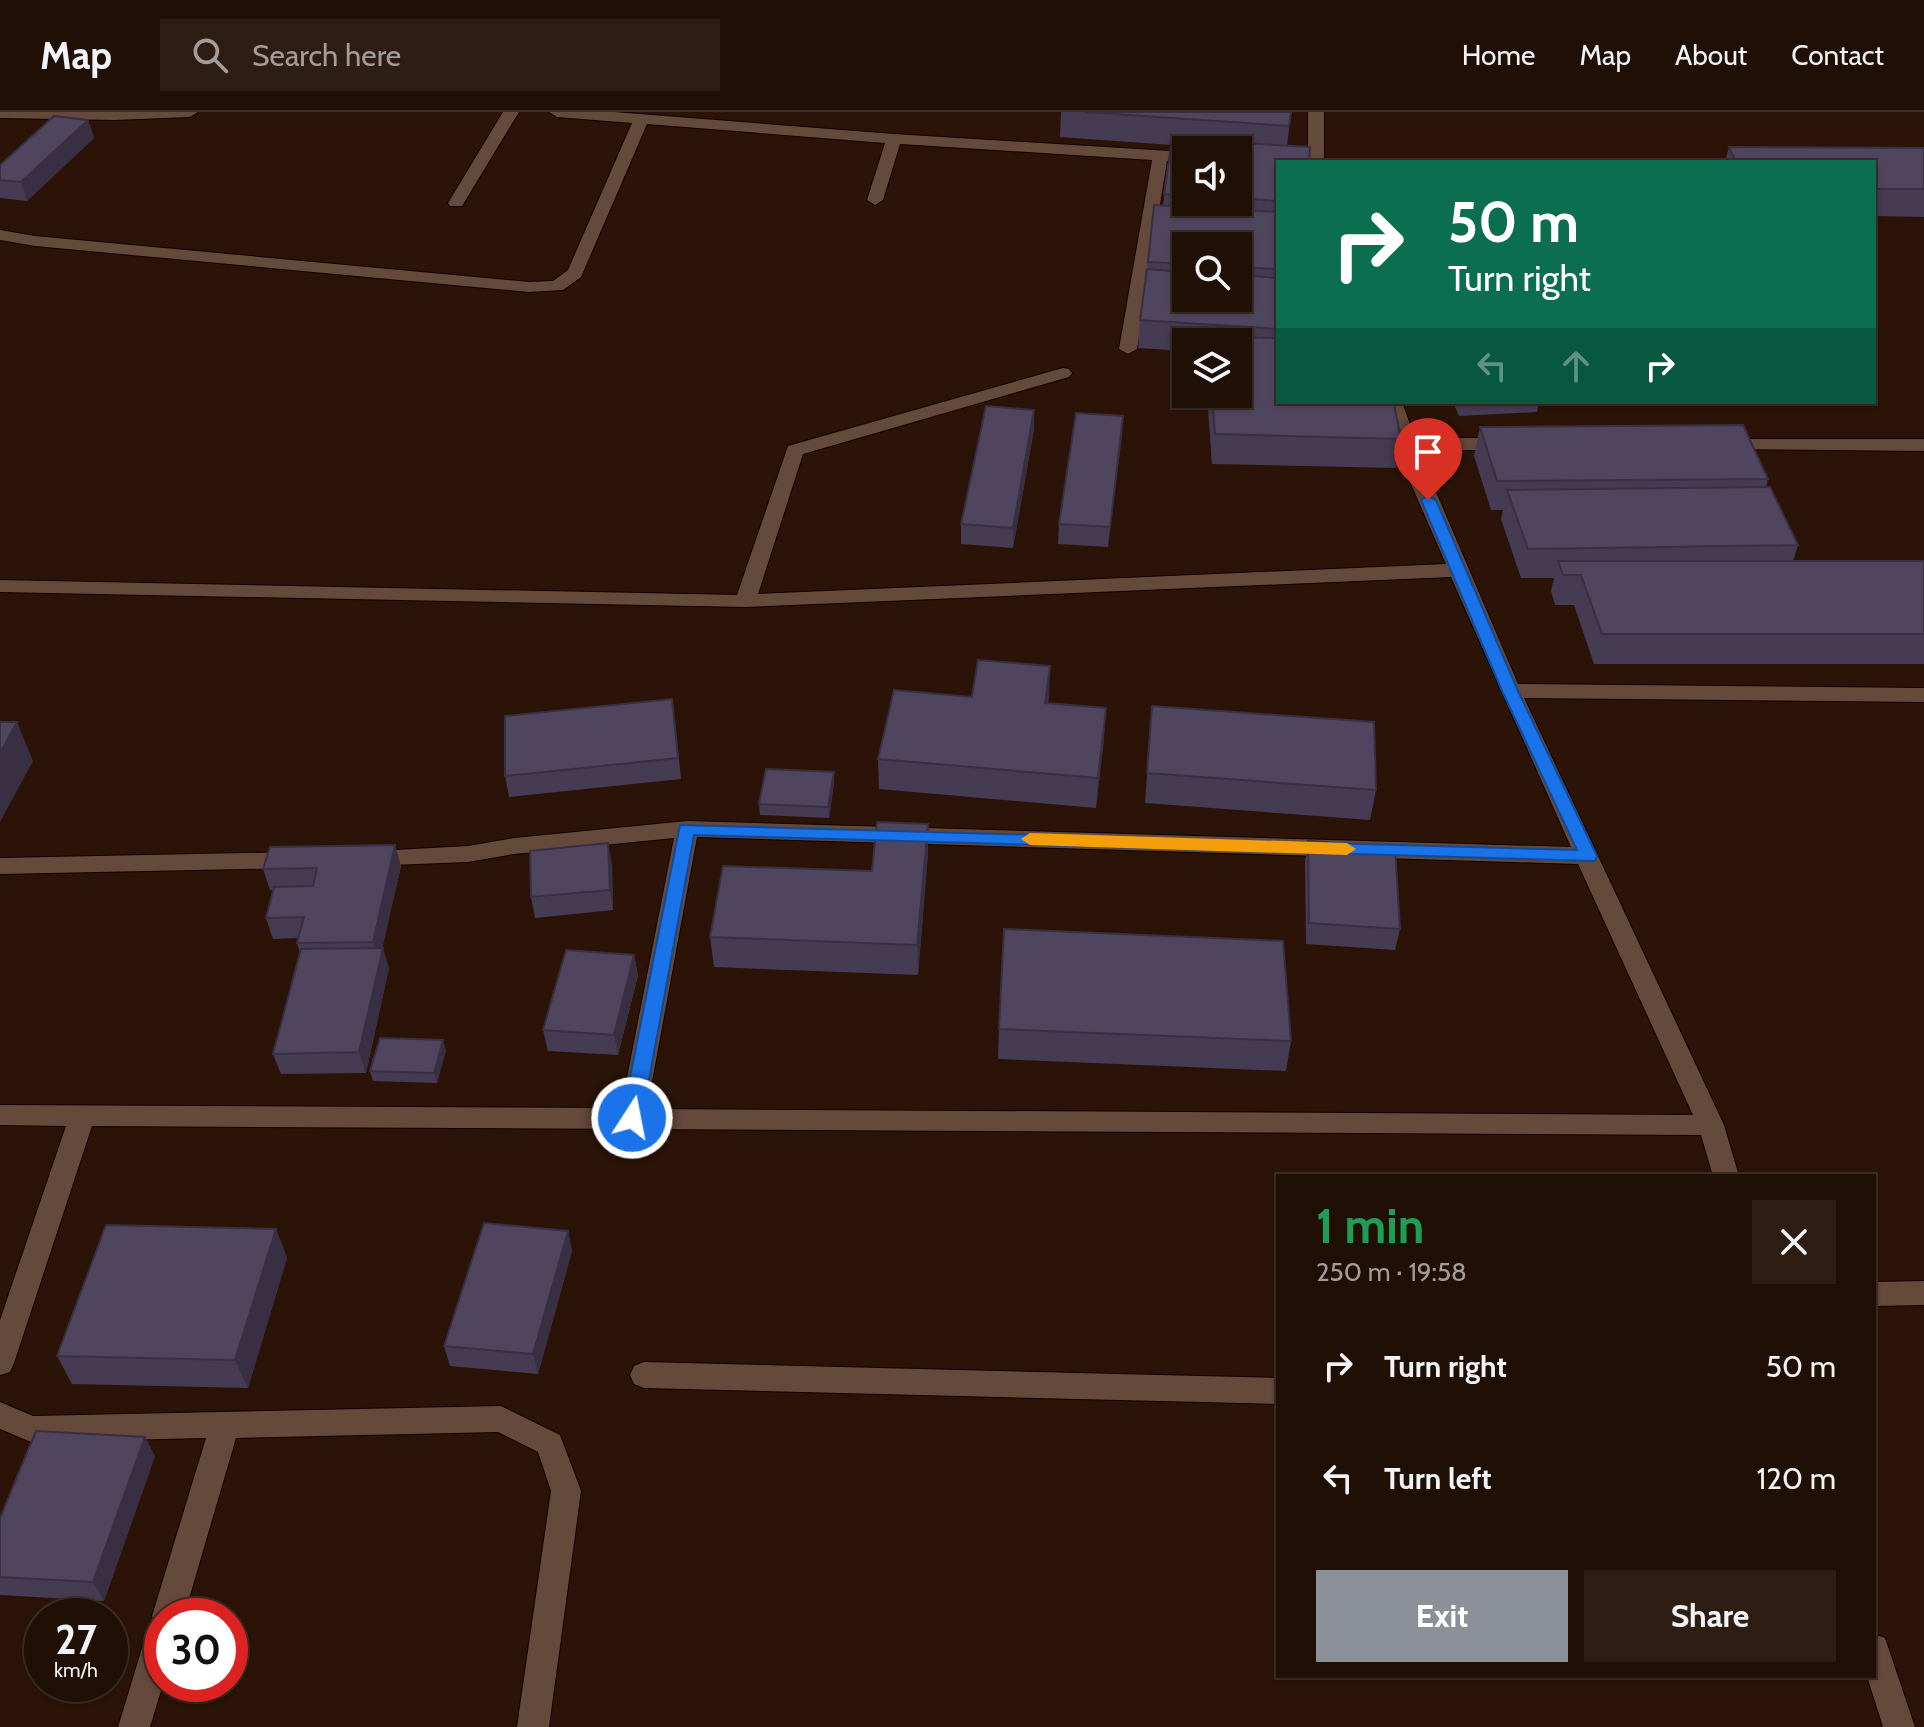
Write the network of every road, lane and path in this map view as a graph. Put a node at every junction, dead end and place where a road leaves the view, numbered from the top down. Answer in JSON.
{"nodes":[{"id":1,"x":190,"y":112,"type":"edge"},
{"id":2,"x":511,"y":112,"type":"edge"},
{"id":3,"x":557,"y":112,"type":"edge"},
{"id":4,"x":1316,"y":112,"type":"edge"},
{"id":5,"x":0,"y":113,"type":"edge"},
{"id":6,"x":58,"y":114,"type":"junction"},
{"id":7,"x":641,"y":120,"type":"junction"},
{"id":8,"x":39,"y":134,"type":"edge"},
{"id":9,"x":894,"y":139,"type":"junction"},
{"id":10,"x":1160,"y":156,"type":"junction"},
{"id":11,"x":1172,"y":156,"type":"edge"},
{"id":12,"x":1316,"y":160,"type":"edge"},
{"id":13,"x":875,"y":200,"type":"dead end"},
{"id":14,"x":456,"y":203,"type":"dead end"},
{"id":15,"x":0,"y":235,"type":"edge"},
{"id":16,"x":1128,"y":349,"type":"dead end"},
{"id":17,"x":1063,"y":373,"type":"dead end"},
{"id":18,"x":1394,"y":404,"type":"edge"},
{"id":19,"x":1407,"y":444,"type":"junction"},
{"id":20,"x":1532,"y":444,"type":"edge"},
{"id":21,"x":1705,"y":445,"type":"edge"},
{"id":22,"x":1924,"y":445,"type":"edge"},
{"id":23,"x":1460,"y":570,"type":"junction"},
{"id":24,"x":0,"y":586,"type":"edge"},
{"id":25,"x":745,"y":601,"type":"junction"},
{"id":26,"x":1510,"y":691,"type":"junction"},
{"id":27,"x":1924,"y":695,"type":"edge"},
{"id":28,"x":687,"y":829,"type":"junction"},
{"id":29,"x":1589,"y":856,"type":"junction"},
{"id":30,"x":0,"y":866,"type":"edge"},
{"id":31,"x":83,"y":1114,"type":"junction"},
{"id":32,"x":0,"y":1115,"type":"edge"},
{"id":33,"x":632,"y":1118,"type":"junction"},
{"id":34,"x":1711,"y":1125,"type":"junction"},
{"id":35,"x":1725,"y":1174,"type":"edge"},
{"id":36,"x":1924,"y":1293,"type":"edge"},
{"id":37,"x":1876,"y":1294,"type":"edge"},
{"id":38,"x":0,"y":1363,"type":"edge"},
{"id":39,"x":644,"y":1375,"type":"dead end"},
{"id":40,"x":1276,"y":1391,"type":"edge"},
{"id":41,"x":0,"y":1415,"type":"edge"},
{"id":42,"x":225,"y":1425,"type":"junction"},
{"id":43,"x":173,"y":1598,"type":"edge"},
{"id":44,"x":1876,"y":1655,"type":"edge"},
{"id":45,"x":144,"y":1694,"type":"edge"},
{"id":46,"x":134,"y":1727,"type":"edge"},
{"id":47,"x":533,"y":1727,"type":"edge"},
{"id":48,"x":1899,"y":1727,"type":"edge"}],
"edges":[{"from":1,"to":6,"type":"street"},
{"from":2,"to":14,"type":"street"},
{"from":3,"to":7,"type":"street"},
{"from":4,"to":12,"type":"street"},
{"from":5,"to":6,"type":"street"},
{"from":6,"to":8,"type":"street"},
{"from":7,"to":9,"type":"street"},
{"from":7,"to":15,"type":"street"},
{"from":9,"to":10,"type":"street"},
{"from":9,"to":13,"type":"street"},
{"from":10,"to":11,"type":"street"},
{"from":10,"to":16,"type":"street"},
{"from":17,"to":25,"type":"street"},
{"from":18,"to":19,"type":"street"},
{"from":19,"to":20,"type":"street"},
{"from":19,"to":23,"type":"street"},
{"from":21,"to":22,"type":"street"},
{"from":23,"to":25,"type":"street"},
{"from":23,"to":26,"type":"street"},
{"from":24,"to":25,"type":"street"},
{"from":26,"to":27,"type":"street"},
{"from":26,"to":29,"type":"street"},
{"from":28,"to":29,"type":"street"},
{"from":28,"to":30,"type":"street"},
{"from":28,"to":33,"type":"street"},
{"from":29,"to":34,"type":"street"},
{"from":31,"to":32,"type":"street"},
{"from":31,"to":33,"type":"street"},
{"from":31,"to":38,"type":"street"},
{"from":33,"to":34,"type":"street"},
{"from":34,"to":35,"type":"street"},
{"from":36,"to":37,"type":"street"},
{"from":39,"to":40,"type":"street"},
{"from":41,"to":42,"type":"street"},
{"from":42,"to":43,"type":"street"},
{"from":42,"to":47,"type":"street"},
{"from":44,"to":48,"type":"street"},
{"from":45,"to":46,"type":"street"}]}
